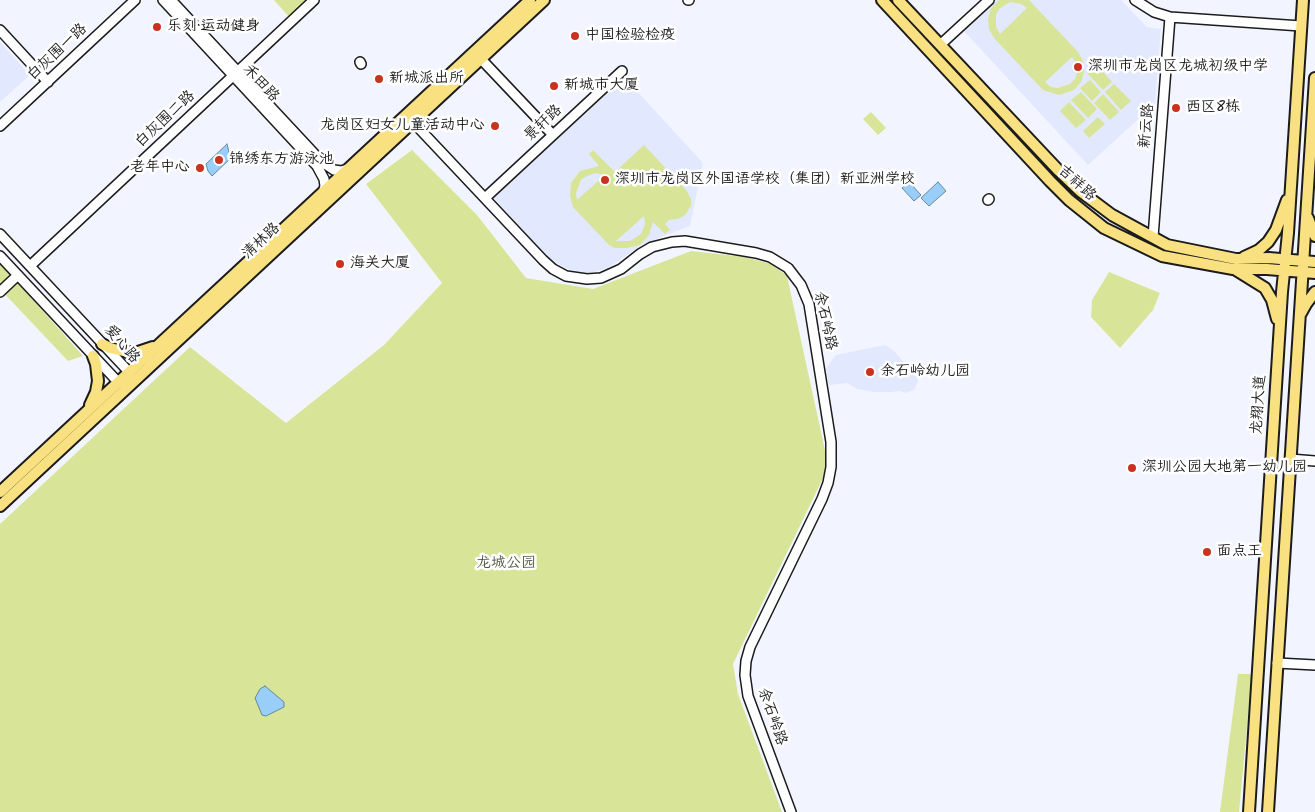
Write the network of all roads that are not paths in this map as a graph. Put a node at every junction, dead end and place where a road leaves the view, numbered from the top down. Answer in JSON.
{"nodes":[{"id":1,"x":127,"y":0,"type":"edge"},
{"id":2,"x":136,"y":0,"type":"edge"},
{"id":3,"x":163,"y":0,"type":"edge"},
{"id":4,"x":171,"y":0,"type":"edge"},
{"id":5,"x":314,"y":0,"type":"edge"},
{"id":6,"x":530,"y":0,"type":"edge"},
{"id":7,"x":544,"y":0,"type":"edge"},
{"id":8,"x":882,"y":0,"type":"edge"},
{"id":9,"x":898,"y":0,"type":"edge"},
{"id":10,"x":989,"y":0,"type":"edge"},
{"id":11,"x":1136,"y":0,"type":"edge"},
{"id":12,"x":1303,"y":0,"type":"edge"},
{"id":13,"x":1170,"y":17,"type":"junction"},
{"id":14,"x":1301,"y":26,"type":"junction"},
{"id":15,"x":0,"y":30,"type":"edge"},
{"id":16,"x":940,"y":44,"type":"junction"},
{"id":17,"x":481,"y":59,"type":"junction"},
{"id":18,"x":622,"y":71,"type":"dead end"},
{"id":19,"x":235,"y":74,"type":"junction"},
{"id":20,"x":1315,"y":78,"type":"edge"},
{"id":21,"x":46,"y":80,"type":"junction"},
{"id":22,"x":0,"y":119,"type":"edge"},
{"id":23,"x":413,"y":122,"type":"junction"},
{"id":24,"x":0,"y":126,"type":"edge"},
{"id":25,"x":553,"y":135,"type":"junction"},
{"id":26,"x":348,"y":169,"type":"junction"},
{"id":27,"x":1291,"y":189,"type":"junction"},
{"id":28,"x":323,"y":192,"type":"junction"},
{"id":29,"x":485,"y":198,"type":"junction"},
{"id":30,"x":1306,"y":208,"type":"junction"},
{"id":31,"x":0,"y":234,"type":"edge"},
{"id":32,"x":1315,"y":236,"type":"edge"},
{"id":33,"x":1153,"y":237,"type":"junction"},
{"id":34,"x":0,"y":256,"type":"edge"},
{"id":35,"x":1315,"y":262,"type":"edge"},
{"id":36,"x":1234,"y":264,"type":"junction"},
{"id":37,"x":1285,"y":265,"type":"junction"},
{"id":38,"x":30,"y":266,"type":"junction"},
{"id":39,"x":1303,"y":267,"type":"junction"},
{"id":40,"x":1315,"y":273,"type":"edge"},
{"id":41,"x":18,"y":275,"type":"junction"},
{"id":42,"x":0,"y":292,"type":"edge"},
{"id":43,"x":1315,"y":292,"type":"edge"},
{"id":44,"x":1280,"y":330,"type":"junction"},
{"id":45,"x":1298,"y":332,"type":"junction"},
{"id":46,"x":161,"y":343,"type":"junction"},
{"id":47,"x":102,"y":344,"type":"junction"},
{"id":48,"x":93,"y":356,"type":"junction"},
{"id":49,"x":129,"y":372,"type":"junction"},
{"id":50,"x":118,"y":382,"type":"junction"},
{"id":51,"x":131,"y":384,"type":"junction"},
{"id":52,"x":84,"y":414,"type":"junction"},
{"id":53,"x":1290,"y":459,"type":"junction"},
{"id":54,"x":1315,"y":461,"type":"edge"},
{"id":55,"x":0,"y":492,"type":"edge"},
{"id":56,"x":0,"y":506,"type":"edge"},
{"id":57,"x":1277,"y":663,"type":"junction"},
{"id":58,"x":1315,"y":665,"type":"edge"},
{"id":59,"x":791,"y":812,"type":"edge"},
{"id":60,"x":1249,"y":812,"type":"edge"},
{"id":61,"x":1268,"y":812,"type":"edge"}],
"edges":[{"from":1,"to":21,"type":"street","name":"白灰围一路"},
{"from":2,"to":21,"type":"street","name":"白灰围一路"},
{"from":3,"to":19,"type":"street","name":"禾田路"},
{"from":4,"to":19,"type":"street","name":"禾田路"},
{"from":5,"to":19,"type":"street","name":"白灰围二路"},
{"from":6,"to":26,"type":"main road","name":"清林路"},
{"from":7,"to":17,"type":"main road","name":"清林路"},
{"from":8,"to":36,"type":"main road","name":"吉祥路"},
{"from":9,"to":16,"type":"main road","name":"吉祥路"},
{"from":10,"to":16,"type":"street"},
{"from":11,"to":13,"type":"street"},
{"from":12,"to":14,"type":"main road","name":"龙翔大道"},
{"from":13,"to":14,"type":"street"},
{"from":13,"to":33,"type":"street","name":"新云路"},
{"from":14,"to":27,"type":"main road","name":"龙翔大道"},
{"from":15,"to":21,"type":"street"},
{"from":16,"to":33,"type":"main road","name":"吉祥路"},
{"from":17,"to":23,"type":"main road","name":"清林路"},
{"from":17,"to":25,"type":"street"},
{"from":18,"to":25,"type":"street","name":"景轩路"},
{"from":19,"to":26,"type":"street","name":"禾田路"},
{"from":19,"to":28,"type":"street","name":"禾田路"},
{"from":19,"to":38,"type":"street","name":"白灰围二路"},
{"from":20,"to":30,"type":"main road"},
{"from":21,"to":22,"type":"street","name":"白灰围一路"},
{"from":21,"to":24,"type":"street","name":"白灰围一路"},
{"from":23,"to":29,"type":"street","name":"余石岭路"},
{"from":23,"to":51,"type":"main road","name":"清林路"},
{"from":25,"to":29,"type":"street","name":"景轩路"},
{"from":26,"to":28,"type":"main road","name":"清林路"},
{"from":27,"to":36,"type":"main road"},
{"from":27,"to":37,"type":"main road","name":"龙翔大道"},
{"from":28,"to":46,"type":"main road","name":"清林路"},
{"from":29,"to":59,"type":"street","name":"余石岭路"},
{"from":30,"to":32,"type":"main road"},
{"from":30,"to":39,"type":"main road"},
{"from":31,"to":38,"type":"street","name":"爱心路"},
{"from":33,"to":36,"type":"main road","name":"吉祥路"},
{"from":34,"to":41,"type":"street","name":"爱心路"},
{"from":35,"to":39,"type":"main road","name":"吉祥路"},
{"from":36,"to":37,"type":"main road","name":"吉祥路"},
{"from":36,"to":44,"type":"main road"},
{"from":37,"to":39,"type":"main road","name":"吉祥路"},
{"from":37,"to":44,"type":"main road","name":"龙翔大道"},
{"from":38,"to":47,"type":"street","name":"爱心路"},
{"from":39,"to":40,"type":"main road","name":"吉祥路"},
{"from":39,"to":45,"type":"main road"},
{"from":41,"to":42,"type":"street"},
{"from":41,"to":48,"type":"street","name":"爱心路"},
{"from":43,"to":45,"type":"main road"},
{"from":44,"to":60,"type":"main road","name":"龙翔大道"},
{"from":45,"to":53,"type":"main road"},
{"from":46,"to":47,"type":"main road"},
{"from":46,"to":49,"type":"main road","name":"清林路"},
{"from":47,"to":49,"type":"street","name":"爱心路"},
{"from":48,"to":50,"type":"street","name":"爱心路"},
{"from":48,"to":52,"type":"main road"},
{"from":49,"to":50,"type":"main road","name":"清林路"},
{"from":49,"to":51,"type":"street","name":"爱心路"},
{"from":50,"to":51,"type":"street","name":"爱心路"},
{"from":50,"to":52,"type":"main road","name":"清林路"},
{"from":51,"to":56,"type":"main road","name":"清林路"},
{"from":52,"to":55,"type":"main road","name":"清林路"},
{"from":53,"to":54,"type":"street"},
{"from":53,"to":57,"type":"main road"},
{"from":57,"to":58,"type":"street"},
{"from":57,"to":61,"type":"main road"}]}
